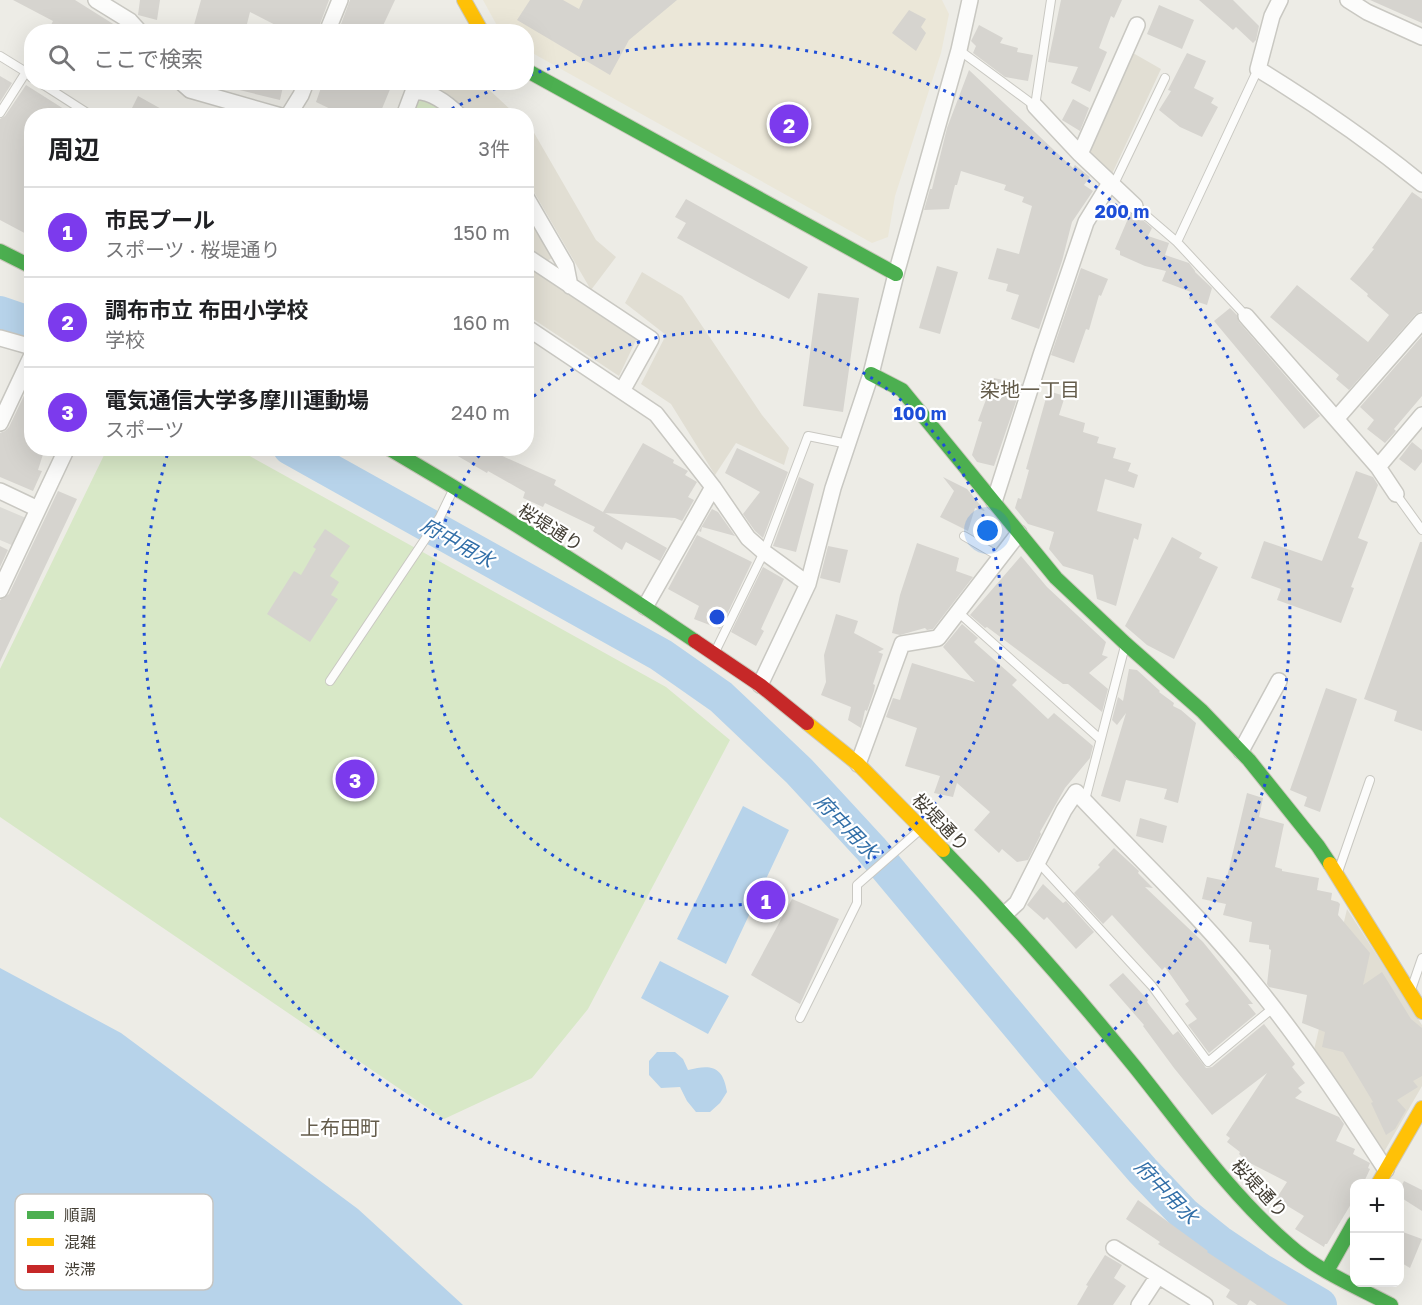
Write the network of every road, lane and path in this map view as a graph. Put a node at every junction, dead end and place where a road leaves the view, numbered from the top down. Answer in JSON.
{"nodes":[{"id":1,"x":96,"y":0,"type":"edge"},
{"id":2,"x":340,"y":0,"type":"edge"},
{"id":3,"x":464,"y":0,"type":"edge"},
{"id":4,"x":970,"y":0,"type":"edge"},
{"id":5,"x":1051,"y":0,"type":"edge"},
{"id":6,"x":1280,"y":0,"type":"edge"},
{"id":7,"x":1348,"y":0,"type":"edge"},
{"id":8,"x":133,"y":24,"type":"edge"},
{"id":9,"x":330,"y":24,"type":"edge"},
{"id":10,"x":478,"y":24,"type":"edge"},
{"id":11,"x":1137,"y":25,"type":"dead end"},
{"id":12,"x":1422,"y":37,"type":"edge"},
{"id":13,"x":959,"y":50,"type":"junction"},
{"id":14,"x":0,"y":56,"type":"edge"},
{"id":15,"x":1258,"y":69,"type":"junction"},
{"id":16,"x":24,"y":72,"type":"edge"},
{"id":17,"x":534,"y":74,"type":"edge"},
{"id":18,"x":1165,"y":78,"type":"dead end"},
{"id":19,"x":24,"y":82,"type":"edge"},
{"id":20,"x":51,"y":90,"type":"edge"},
{"id":21,"x":190,"y":90,"type":"edge"},
{"id":22,"x":303,"y":90,"type":"edge"},
{"id":23,"x":1035,"y":106,"type":"junction"},
{"id":24,"x":80,"y":108,"type":"edge"},
{"id":25,"x":253,"y":108,"type":"edge"},
{"id":26,"x":293,"y":108,"type":"edge"},
{"id":27,"x":407,"y":108,"type":"edge"},
{"id":28,"x":452,"y":108,"type":"edge"},
{"id":29,"x":0,"y":113,"type":"edge"},
{"id":30,"x":1080,"y":154,"type":"junction"},
{"id":31,"x":1422,"y":184,"type":"edge"},
{"id":32,"x":1111,"y":185,"type":"junction"},
{"id":33,"x":1135,"y":206,"type":"joint"},
{"id":34,"x":534,"y":211,"type":"edge"},
{"id":35,"x":1177,"y":242,"type":"junction"},
{"id":36,"x":0,"y":251,"type":"edge"},
{"id":37,"x":534,"y":261,"type":"edge"},
{"id":38,"x":24,"y":263,"type":"edge"},
{"id":39,"x":896,"y":274,"type":"junction"},
{"id":40,"x":570,"y":286,"type":"junction"},
{"id":41,"x":1246,"y":316,"type":"joint"},
{"id":42,"x":1422,"y":321,"type":"edge"},
{"id":43,"x":534,"y":332,"type":"edge"},
{"id":44,"x":0,"y":338,"type":"edge"},
{"id":45,"x":24,"y":345,"type":"edge"},
{"id":46,"x":24,"y":372,"type":"edge"},
{"id":47,"x":871,"y":374,"type":"junction"},
{"id":48,"x":622,"y":391,"type":"junction"},
{"id":49,"x":1422,"y":415,"type":"edge"},
{"id":50,"x":1336,"y":419,"type":"junction"},
{"id":51,"x":0,"y":423,"type":"edge"},
{"id":52,"x":849,"y":444,"type":"junction"},
{"id":53,"x":63,"y":456,"type":"edge"},
{"id":54,"x":402,"y":456,"type":"edge"},
{"id":55,"x":1378,"y":467,"type":"junction"},
{"id":56,"x":455,"y":487,"type":"junction"},
{"id":57,"x":712,"y":487,"type":"junction"},
{"id":58,"x":0,"y":492,"type":"edge"},
{"id":59,"x":1396,"y":494,"type":"joint"},
{"id":60,"x":994,"y":502,"type":"junction"},
{"id":61,"x":38,"y":509,"type":"junction"},
{"id":62,"x":1422,"y":530,"type":"edge"},
{"id":63,"x":1019,"y":533,"type":"junction"},
{"id":64,"x":964,"y":536,"type":"dead end"},
{"id":65,"x":764,"y":552,"type":"junction"},
{"id":66,"x":1000,"y":557,"type":"junction"},
{"id":67,"x":808,"y":584,"type":"junction"},
{"id":68,"x":0,"y":590,"type":"edge"},
{"id":69,"x":645,"y":607,"type":"junction"},
{"id":70,"x":958,"y":612,"type":"junction"},
{"id":71,"x":1126,"y":644,"type":"junction"},
{"id":72,"x":714,"y":654,"type":"junction"},
{"id":73,"x":330,"y":681,"type":"dead end"},
{"id":74,"x":1279,"y":681,"type":"dead end"},
{"id":75,"x":760,"y":686,"type":"junction"},
{"id":76,"x":1100,"y":739,"type":"junction"},
{"id":77,"x":1241,"y":751,"type":"junction"},
{"id":78,"x":858,"y":764,"type":"junction"},
{"id":79,"x":1370,"y":780,"type":"dead end"},
{"id":80,"x":1084,"y":801,"type":"junction"},
{"id":81,"x":922,"y":828,"type":"junction"},
{"id":82,"x":1038,"y":862,"type":"junction"},
{"id":83,"x":1337,"y":875,"type":"junction"},
{"id":84,"x":1005,"y":914,"type":"junction"},
{"id":85,"x":1422,"y":958,"type":"edge"},
{"id":86,"x":1410,"y":993,"type":"junction"},
{"id":87,"x":1273,"y":1008,"type":"junction"},
{"id":88,"x":1422,"y":1012,"type":"edge"},
{"id":89,"x":800,"y":1018,"type":"dead end"},
{"id":90,"x":1422,"y":1108,"type":"edge"},
{"id":91,"x":1386,"y":1170,"type":"junction"},
{"id":92,"x":1381,"y":1179,"type":"edge"},
{"id":93,"x":1350,"y":1231,"type":"edge"},
{"id":94,"x":1113,"y":1248,"type":"dead end"},
{"id":95,"x":1327,"y":1270,"type":"junction"},
{"id":96,"x":1158,"y":1276,"type":"junction"},
{"id":97,"x":1373,"y":1301,"type":"edge"},
{"id":98,"x":1139,"y":1305,"type":"edge"},
{"id":99,"x":1205,"y":1305,"type":"edge"},
{"id":100,"x":1390,"y":1305,"type":"edge"}],
"edges":[{"from":1,"to":8,"type":"street"},
{"from":2,"to":9,"type":"street"},
{"from":3,"to":10,"type":"street"},
{"from":4,"to":13,"type":"street"},
{"from":5,"to":23,"type":"lane"},
{"from":6,"to":15,"type":"street"},
{"from":7,"to":12,"type":"street"},
{"from":11,"to":30,"type":"street"},
{"from":13,"to":23,"type":"lane"},
{"from":13,"to":39,"type":"street"},
{"from":14,"to":16,"type":"lane"},
{"from":15,"to":31,"type":"street"},
{"from":15,"to":35,"type":"lane"},
{"from":17,"to":39,"type":"street"},
{"from":18,"to":32,"type":"lane"},
{"from":19,"to":29,"type":"lane"},
{"from":20,"to":24,"type":"lane"},
{"from":21,"to":25,"type":"street"},
{"from":22,"to":26,"type":"street"},
{"from":23,"to":30,"type":"street"},
{"from":27,"to":28,"type":"street"},
{"from":30,"to":32,"type":"street"},
{"from":32,"to":33,"type":"street"},
{"from":32,"to":60,"type":"street"},
{"from":33,"to":35,"type":"lane"},
{"from":34,"to":40,"type":"street"},
{"from":35,"to":41,"type":"lane"},
{"from":36,"to":38,"type":"street"},
{"from":37,"to":40,"type":"street"},
{"from":39,"to":47,"type":"street"},
{"from":40,"to":48,"type":"street"},
{"from":41,"to":50,"type":"street"},
{"from":42,"to":50,"type":"street"},
{"from":43,"to":48,"type":"street"},
{"from":44,"to":45,"type":"street"},
{"from":46,"to":51,"type":"street"},
{"from":47,"to":52,"type":"street"},
{"from":47,"to":60,"type":"street"},
{"from":48,"to":57,"type":"street"},
{"from":49,"to":55,"type":"street"},
{"from":50,"to":55,"type":"street"},
{"from":52,"to":65,"type":"lane"},
{"from":52,"to":67,"type":"street"},
{"from":53,"to":61,"type":"street"},
{"from":54,"to":56,"type":"street","name":"桜堤通り"},
{"from":55,"to":59,"type":"street"},
{"from":56,"to":69,"type":"street","name":"桜堤通り"},
{"from":56,"to":73,"type":"lane"},
{"from":57,"to":65,"type":"street"},
{"from":57,"to":69,"type":"street"},
{"from":58,"to":61,"type":"street"},
{"from":59,"to":62,"type":"lane"},
{"from":60,"to":63,"type":"street"},
{"from":61,"to":68,"type":"street"},
{"from":63,"to":66,"type":"street"},
{"from":63,"to":71,"type":"street"},
{"from":64,"to":66,"type":"lane"},
{"from":65,"to":67,"type":"street"},
{"from":65,"to":72,"type":"lane"},
{"from":66,"to":70,"type":"street"},
{"from":67,"to":75,"type":"street"},
{"from":69,"to":72,"type":"street","name":"桜堤通り"},
{"from":70,"to":76,"type":"lane"},
{"from":70,"to":78,"type":"street"},
{"from":71,"to":76,"type":"lane"},
{"from":71,"to":77,"type":"street"},
{"from":72,"to":75,"type":"street","name":"桜堤通り"},
{"from":74,"to":77,"type":"street"},
{"from":75,"to":78,"type":"street","name":"桜堤通り"},
{"from":76,"to":80,"type":"lane"},
{"from":77,"to":83,"type":"street"},
{"from":78,"to":81,"type":"street","name":"桜堤通り"},
{"from":79,"to":83,"type":"lane"},
{"from":80,"to":82,"type":"street"},
{"from":80,"to":87,"type":"street"},
{"from":81,"to":84,"type":"street","name":"桜堤通り"},
{"from":81,"to":89,"type":"lane"},
{"from":82,"to":84,"type":"street"},
{"from":82,"to":87,"type":"lane"},
{"from":83,"to":86,"type":"street"},
{"from":84,"to":95,"type":"street","name":"桜堤通り"},
{"from":85,"to":86,"type":"lane"},
{"from":86,"to":88,"type":"street"},
{"from":87,"to":91,"type":"street"},
{"from":90,"to":91,"type":"street"},
{"from":91,"to":92,"type":"street"},
{"from":93,"to":95,"type":"street"},
{"from":94,"to":96,"type":"street"},
{"from":95,"to":97,"type":"street","name":"桜堤通り"},
{"from":96,"to":98,"type":"street"},
{"from":96,"to":99,"type":"street"},
{"from":97,"to":100,"type":"street","name":"桜堤通り"}]}
